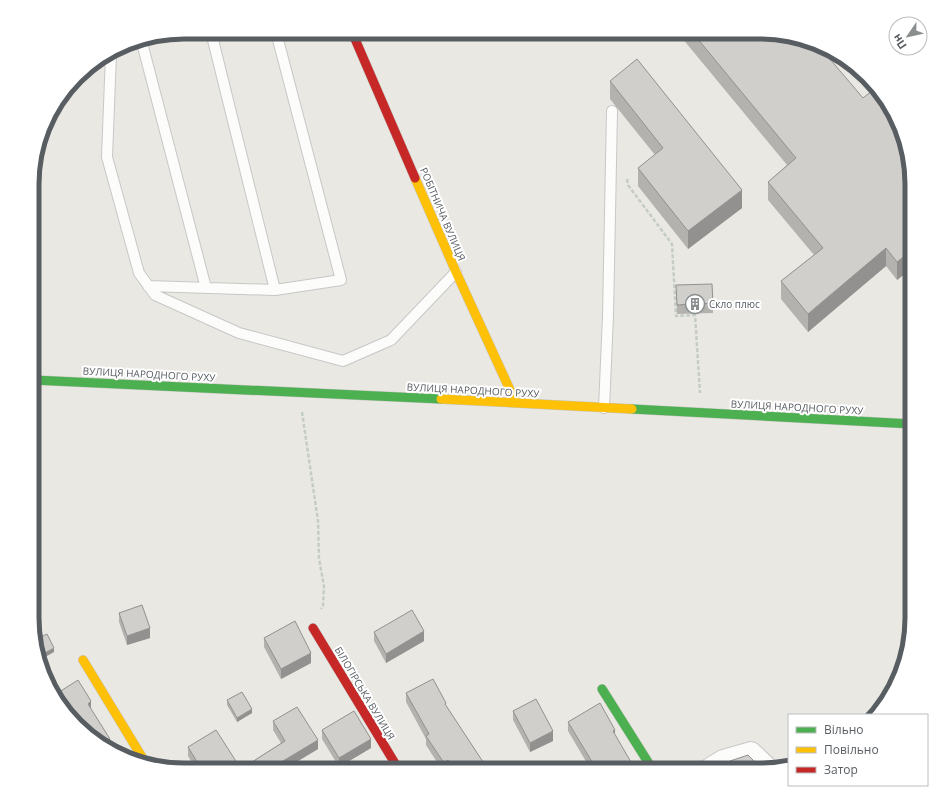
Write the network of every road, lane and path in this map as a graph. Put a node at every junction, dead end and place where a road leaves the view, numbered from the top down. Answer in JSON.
{"nodes":[{"id":1,"x":213,"y":39,"type":"edge"},
{"id":2,"x":278,"y":39,"type":"edge"},
{"id":3,"x":355,"y":39,"type":"edge"},
{"id":4,"x":143,"y":45,"type":"edge"},
{"id":5,"x":111,"y":58,"type":"edge"},
{"id":6,"x":612,"y":112,"type":"dead end"},
{"id":7,"x":626,"y":178,"type":"dead end"},
{"id":8,"x":456,"y":272,"type":"junction"},
{"id":9,"x":148,"y":286,"type":"junction"},
{"id":10,"x":206,"y":288,"type":"junction"},
{"id":11,"x":275,"y":290,"type":"junction"},
{"id":12,"x":39,"y":380,"type":"edge"},
{"id":13,"x":299,"y":392,"type":"junction"},
{"id":14,"x":516,"y":403,"type":"junction"},
{"id":15,"x":604,"y":408,"type":"junction"},
{"id":16,"x":702,"y":413,"type":"junction"},
{"id":17,"x":905,"y":424,"type":"edge"},
{"id":18,"x":313,"y":628,"type":"joint"},
{"id":19,"x":83,"y":660,"type":"dead end"},
{"id":20,"x":602,"y":689,"type":"dead end"},
{"id":21,"x":142,"y":757,"type":"edge"},
{"id":22,"x":395,"y":763,"type":"edge"},
{"id":23,"x":649,"y":763,"type":"edge"},
{"id":24,"x":718,"y":763,"type":"edge"},
{"id":25,"x":763,"y":763,"type":"edge"}],
"edges":[{"from":1,"to":11,"type":"lane"},
{"from":2,"to":11,"type":"lane"},
{"from":3,"to":8,"type":"main road","name":"РОБІТНИЧА ВУЛИЦЯ"},
{"from":4,"to":10,"type":"lane"},
{"from":5,"to":9,"type":"lane"},
{"from":6,"to":15,"type":"lane"},
{"from":7,"to":16,"type":"path"},
{"from":8,"to":9,"type":"lane"},
{"from":8,"to":14,"type":"main road","name":"РОБІТНИЧА ВУЛИЦЯ"},
{"from":9,"to":10,"type":"lane"},
{"from":10,"to":11,"type":"lane"},
{"from":12,"to":13,"type":"main road","name":"ВУЛИЦЯ НАРОДНОГО РУХУ"},
{"from":13,"to":14,"type":"main road","name":"ВУЛИЦЯ НАРОДНОГО РУХУ"},
{"from":13,"to":18,"type":"path"},
{"from":14,"to":15,"type":"main road","name":"ВУЛИЦЯ НАРОДНОГО РУХУ"},
{"from":15,"to":16,"type":"main road","name":"ВУЛИЦЯ НАРОДНОГО РУХУ"},
{"from":16,"to":17,"type":"main road","name":"ВУЛИЦЯ НАРОДНОГО РУХУ"},
{"from":18,"to":22,"type":"main road","name":"БІЛОГІРСЬКА ВУЛИЦЯ"},
{"from":19,"to":21,"type":"main road"},
{"from":20,"to":23,"type":"main road"},
{"from":24,"to":25,"type":"street"}]}
